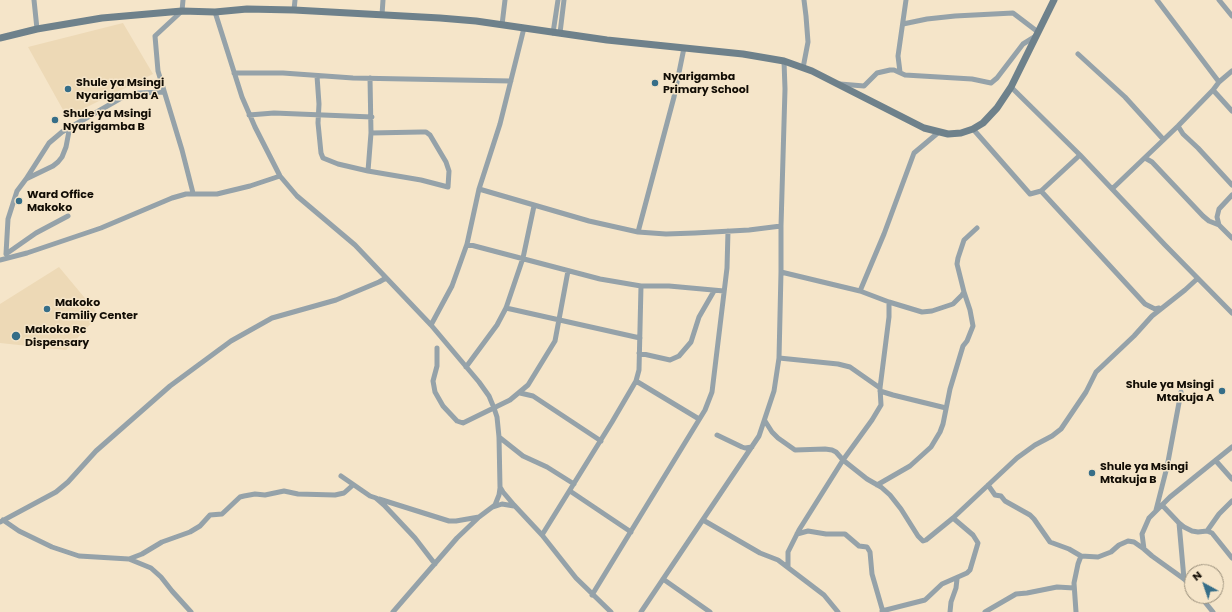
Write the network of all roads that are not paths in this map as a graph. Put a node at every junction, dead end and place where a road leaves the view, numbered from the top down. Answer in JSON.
{"nodes":[{"id":1,"x":34,"y":0,"type":"edge"},
{"id":2,"x":183,"y":0,"type":"edge"},
{"id":3,"x":295,"y":0,"type":"edge"},
{"id":4,"x":383,"y":0,"type":"edge"},
{"id":5,"x":505,"y":0,"type":"edge"},
{"id":6,"x":558,"y":0,"type":"edge"},
{"id":7,"x":564,"y":0,"type":"edge"},
{"id":8,"x":804,"y":0,"type":"edge"},
{"id":9,"x":906,"y":0,"type":"edge"},
{"id":10,"x":1054,"y":0,"type":"edge"},
{"id":11,"x":1157,"y":0,"type":"edge"},
{"id":12,"x":1219,"y":0,"type":"edge"},
{"id":13,"x":294,"y":10,"type":"junction"},
{"id":14,"x":182,"y":11,"type":"junction"},
{"id":15,"x":215,"y":12,"type":"junction"},
{"id":16,"x":382,"y":15,"type":"junction"},
{"id":17,"x":1232,"y":16,"type":"edge"},
{"id":18,"x":903,"y":24,"type":"junction"},
{"id":19,"x":502,"y":25,"type":"junction"},
{"id":20,"x":524,"y":28,"type":"junction"},
{"id":21,"x":37,"y":29,"type":"junction"},
{"id":22,"x":557,"y":33,"type":"junction"},
{"id":23,"x":1037,"y":34,"type":"junction"},
{"id":24,"x":0,"y":38,"type":"edge"},
{"id":25,"x":684,"y":48,"type":"junction"},
{"id":26,"x":1078,"y":54,"type":"dead end"},
{"id":27,"x":784,"y":61,"type":"junction"},
{"id":28,"x":803,"y":68,"type":"junction"},
{"id":29,"x":1232,"y":70,"type":"edge"},
{"id":30,"x":900,"y":72,"type":"junction"},
{"id":31,"x":234,"y":73,"type":"junction"},
{"id":32,"x":317,"y":76,"type":"junction"},
{"id":33,"x":370,"y":78,"type":"junction"},
{"id":34,"x":511,"y":81,"type":"junction"},
{"id":35,"x":1219,"y":82,"type":"junction"},
{"id":36,"x":839,"y":84,"type":"junction"},
{"id":37,"x":1011,"y":87,"type":"junction"},
{"id":38,"x":1213,"y":90,"type":"junction"},
{"id":39,"x":164,"y":92,"type":"junction"},
{"id":40,"x":1232,"y":111,"type":"edge"},
{"id":41,"x":249,"y":115,"type":"junction"},
{"id":42,"x":318,"y":115,"type":"junction"},
{"id":43,"x":372,"y":117,"type":"junction"},
{"id":44,"x":70,"y":125,"type":"junction"},
{"id":45,"x":1178,"y":126,"type":"junction"},
{"id":46,"x":973,"y":129,"type":"junction"},
{"id":47,"x":940,"y":132,"type":"junction"},
{"id":48,"x":371,"y":133,"type":"junction"},
{"id":49,"x":1163,"y":139,"type":"junction"},
{"id":50,"x":1080,"y":156,"type":"junction"},
{"id":51,"x":1145,"y":158,"type":"junction"},
{"id":52,"x":368,"y":171,"type":"junction"},
{"id":53,"x":280,"y":176,"type":"junction"},
{"id":54,"x":26,"y":179,"type":"junction"},
{"id":55,"x":1232,"y":185,"type":"edge"},
{"id":56,"x":479,"y":189,"type":"junction"},
{"id":57,"x":1112,"y":189,"type":"junction"},
{"id":58,"x":1041,"y":191,"type":"junction"},
{"id":59,"x":193,"y":193,"type":"junction"},
{"id":60,"x":1232,"y":195,"type":"edge"},
{"id":61,"x":534,"y":206,"type":"junction"},
{"id":62,"x":68,"y":216,"type":"dead end"},
{"id":63,"x":1219,"y":225,"type":"junction"},
{"id":64,"x":781,"y":226,"type":"junction"},
{"id":65,"x":977,"y":228,"type":"dead end"},
{"id":66,"x":728,"y":231,"type":"junction"},
{"id":67,"x":638,"y":232,"type":"junction"},
{"id":68,"x":1232,"y":238,"type":"edge"},
{"id":69,"x":467,"y":244,"type":"junction"},
{"id":70,"x":6,"y":254,"type":"junction"},
{"id":71,"x":523,"y":258,"type":"junction"},
{"id":72,"x":1,"y":260,"type":"edge"},
{"id":73,"x":568,"y":271,"type":"junction"},
{"id":74,"x":782,"y":272,"type":"junction"},
{"id":75,"x":386,"y":278,"type":"junction"},
{"id":76,"x":1197,"y":279,"type":"junction"},
{"id":77,"x":641,"y":286,"type":"junction"},
{"id":78,"x":714,"y":291,"type":"junction"},
{"id":79,"x":724,"y":291,"type":"junction"},
{"id":80,"x":860,"y":291,"type":"junction"},
{"id":81,"x":964,"y":292,"type":"junction"},
{"id":82,"x":889,"y":302,"type":"junction"},
{"id":83,"x":506,"y":308,"type":"junction"},
{"id":84,"x":1160,"y":308,"type":"junction"},
{"id":85,"x":1232,"y":313,"type":"edge"},
{"id":86,"x":559,"y":320,"type":"junction"},
{"id":87,"x":431,"y":325,"type":"junction"},
{"id":88,"x":640,"y":338,"type":"junction"},
{"id":89,"x":437,"y":348,"type":"dead end"},
{"id":90,"x":640,"y":353,"type":"junction"},
{"id":91,"x":779,"y":358,"type":"junction"},
{"id":92,"x":466,"y":367,"type":"junction"},
{"id":93,"x":636,"y":381,"type":"junction"},
{"id":94,"x":529,"y":384,"type":"junction"},
{"id":95,"x":880,"y":389,"type":"junction"},
{"id":96,"x":1181,"y":392,"type":"dead end"},
{"id":97,"x":520,"y":393,"type":"junction"},
{"id":98,"x":531,"y":395,"type":"junction"},
{"id":99,"x":494,"y":408,"type":"junction"},
{"id":100,"x":946,"y":408,"type":"junction"},
{"id":101,"x":699,"y":419,"type":"junction"},
{"id":102,"x":765,"y":421,"type":"junction"},
{"id":103,"x":717,"y":435,"type":"dead end"},
{"id":104,"x":499,"y":437,"type":"junction"},
{"id":105,"x":601,"y":441,"type":"junction"},
{"id":106,"x":752,"y":447,"type":"junction"},
{"id":107,"x":1232,"y":447,"type":"edge"},
{"id":108,"x":843,"y":460,"type":"junction"},
{"id":109,"x":1216,"y":461,"type":"junction"},
{"id":110,"x":341,"y":476,"type":"dead end"},
{"id":111,"x":1232,"y":480,"type":"edge"},
{"id":112,"x":574,"y":484,"type":"junction"},
{"id":113,"x":353,"y":485,"type":"junction"},
{"id":114,"x":877,"y":485,"type":"junction"},
{"id":115,"x":988,"y":485,"type":"junction"},
{"id":116,"x":500,"y":487,"type":"junction"},
{"id":117,"x":570,"y":490,"type":"junction"},
{"id":118,"x":376,"y":498,"type":"junction"},
{"id":119,"x":1232,"y":501,"type":"edge"},
{"id":120,"x":1162,"y":505,"type":"junction"},
{"id":121,"x":514,"y":506,"type":"junction"},
{"id":122,"x":492,"y":508,"type":"junction"},
{"id":123,"x":1155,"y":512,"type":"junction"},
{"id":124,"x":479,"y":517,"type":"junction"},
{"id":125,"x":953,"y":518,"type":"junction"},
{"id":126,"x":703,"y":520,"type":"junction"},
{"id":127,"x":2,"y":521,"type":"edge"},
{"id":128,"x":1179,"y":523,"type":"junction"},
{"id":129,"x":1207,"y":531,"type":"junction"},
{"id":130,"x":632,"y":532,"type":"junction"},
{"id":131,"x":797,"y":534,"type":"junction"},
{"id":132,"x":542,"y":535,"type":"junction"},
{"id":133,"x":1144,"y":549,"type":"junction"},
{"id":134,"x":1082,"y":556,"type":"junction"},
{"id":135,"x":1232,"y":558,"type":"edge"},
{"id":136,"x":129,"y":559,"type":"junction"},
{"id":137,"x":434,"y":564,"type":"junction"},
{"id":138,"x":788,"y":568,"type":"junction"},
{"id":139,"x":1184,"y":578,"type":"joint"},
{"id":140,"x":663,"y":579,"type":"junction"},
{"id":141,"x":957,"y":579,"type":"junction"},
{"id":142,"x":1074,"y":588,"type":"junction"},
{"id":143,"x":592,"y":595,"type":"junction"},
{"id":144,"x":1206,"y":604,"type":"edge"},
{"id":145,"x":881,"y":610,"type":"edge"},
{"id":146,"x":835,"y":611,"type":"edge"},
{"id":147,"x":190,"y":612,"type":"edge"},
{"id":148,"x":393,"y":612,"type":"edge"},
{"id":149,"x":611,"y":612,"type":"edge"},
{"id":150,"x":641,"y":612,"type":"edge"},
{"id":151,"x":710,"y":612,"type":"edge"},
{"id":152,"x":950,"y":612,"type":"edge"},
{"id":153,"x":986,"y":612,"type":"edge"},
{"id":154,"x":1076,"y":612,"type":"edge"},
{"id":155,"x":1213,"y":612,"type":"edge"}],
"edges":[{"from":1,"to":21,"type":"street"},
{"from":2,"to":14,"type":"street"},
{"from":3,"to":13,"type":"street"},
{"from":4,"to":16,"type":"street"},
{"from":5,"to":19,"type":"street"},
{"from":6,"to":22,"type":"street"},
{"from":7,"to":22,"type":"street"},
{"from":8,"to":28,"type":"street"},
{"from":9,"to":18,"type":"street"},
{"from":10,"to":23,"type":"street"},
{"from":11,"to":35,"type":"street"},
{"from":12,"to":17,"type":"street"},
{"from":13,"to":15,"type":"street"},
{"from":13,"to":16,"type":"street"},
{"from":14,"to":15,"type":"street"},
{"from":14,"to":21,"type":"street"},
{"from":14,"to":39,"type":"street"},
{"from":15,"to":31,"type":"street"},
{"from":16,"to":19,"type":"street"},
{"from":18,"to":23,"type":"street"},
{"from":18,"to":30,"type":"street"},
{"from":19,"to":20,"type":"street"},
{"from":20,"to":22,"type":"street"},
{"from":20,"to":34,"type":"street"},
{"from":21,"to":24,"type":"street"},
{"from":22,"to":25,"type":"street"},
{"from":23,"to":30,"type":"street"},
{"from":23,"to":37,"type":"street"},
{"from":25,"to":27,"type":"street"},
{"from":25,"to":67,"type":"street"},
{"from":26,"to":49,"type":"street"},
{"from":27,"to":28,"type":"street"},
{"from":27,"to":64,"type":"street"},
{"from":28,"to":36,"type":"street"},
{"from":29,"to":35,"type":"street"},
{"from":30,"to":36,"type":"street"},
{"from":31,"to":32,"type":"street"},
{"from":31,"to":41,"type":"street"},
{"from":32,"to":33,"type":"street"},
{"from":32,"to":42,"type":"street"},
{"from":33,"to":34,"type":"street"},
{"from":33,"to":43,"type":"street"},
{"from":34,"to":56,"type":"street"},
{"from":35,"to":38,"type":"street"},
{"from":36,"to":47,"type":"street"},
{"from":37,"to":46,"type":"street"},
{"from":37,"to":50,"type":"street"},
{"from":38,"to":40,"type":"street"},
{"from":38,"to":45,"type":"street"},
{"from":39,"to":44,"type":"street"},
{"from":39,"to":59,"type":"street"},
{"from":41,"to":42,"type":"street"},
{"from":41,"to":53,"type":"street"},
{"from":42,"to":43,"type":"street"},
{"from":42,"to":52,"type":"street"},
{"from":43,"to":48,"type":"street"},
{"from":44,"to":54,"type":"street"},
{"from":44,"to":54,"type":"street"},
{"from":45,"to":49,"type":"street"},
{"from":45,"to":55,"type":"street"},
{"from":46,"to":47,"type":"street"},
{"from":46,"to":58,"type":"street"},
{"from":47,"to":80,"type":"street"},
{"from":48,"to":52,"type":"street"},
{"from":48,"to":52,"type":"street"},
{"from":49,"to":51,"type":"street"},
{"from":50,"to":57,"type":"street"},
{"from":50,"to":58,"type":"street"},
{"from":51,"to":57,"type":"street"},
{"from":51,"to":63,"type":"street"},
{"from":53,"to":59,"type":"street"},
{"from":53,"to":75,"type":"street"},
{"from":54,"to":70,"type":"street"},
{"from":56,"to":61,"type":"street"},
{"from":56,"to":69,"type":"street"},
{"from":57,"to":76,"type":"street"},
{"from":58,"to":84,"type":"street"},
{"from":59,"to":72,"type":"street"},
{"from":60,"to":63,"type":"street"},
{"from":61,"to":67,"type":"street"},
{"from":61,"to":71,"type":"street"},
{"from":62,"to":70,"type":"street"},
{"from":63,"to":68,"type":"street"},
{"from":64,"to":66,"type":"street"},
{"from":64,"to":74,"type":"street"},
{"from":65,"to":81,"type":"street"},
{"from":66,"to":67,"type":"street"},
{"from":66,"to":79,"type":"street"},
{"from":69,"to":71,"type":"street"},
{"from":69,"to":87,"type":"street"},
{"from":70,"to":72,"type":"street"},
{"from":71,"to":73,"type":"street"},
{"from":71,"to":83,"type":"street"},
{"from":73,"to":77,"type":"street"},
{"from":73,"to":86,"type":"street"},
{"from":74,"to":80,"type":"street"},
{"from":74,"to":91,"type":"street"},
{"from":75,"to":87,"type":"street"},
{"from":75,"to":127,"type":"street"},
{"from":76,"to":84,"type":"street"},
{"from":76,"to":85,"type":"street"},
{"from":77,"to":78,"type":"street"},
{"from":77,"to":88,"type":"street"},
{"from":78,"to":79,"type":"street"},
{"from":78,"to":90,"type":"street"},
{"from":79,"to":101,"type":"street"},
{"from":80,"to":82,"type":"street"},
{"from":81,"to":82,"type":"street"},
{"from":81,"to":100,"type":"street"},
{"from":82,"to":95,"type":"street"},
{"from":83,"to":86,"type":"street"},
{"from":83,"to":92,"type":"street"},
{"from":84,"to":115,"type":"street"},
{"from":86,"to":88,"type":"street"},
{"from":86,"to":94,"type":"street"},
{"from":87,"to":92,"type":"street"},
{"from":88,"to":90,"type":"street"},
{"from":89,"to":99,"type":"street"},
{"from":90,"to":93,"type":"street"},
{"from":91,"to":95,"type":"street"},
{"from":91,"to":102,"type":"street"},
{"from":92,"to":99,"type":"street"},
{"from":93,"to":101,"type":"street"},
{"from":93,"to":105,"type":"street"},
{"from":94,"to":97,"type":"street"},
{"from":94,"to":98,"type":"street"},
{"from":95,"to":100,"type":"street"},
{"from":95,"to":108,"type":"street"},
{"from":96,"to":123,"type":"street"},
{"from":97,"to":98,"type":"street"},
{"from":97,"to":99,"type":"street"},
{"from":98,"to":105,"type":"street"},
{"from":99,"to":104,"type":"street"},
{"from":100,"to":114,"type":"street"},
{"from":101,"to":130,"type":"street"},
{"from":102,"to":106,"type":"street"},
{"from":102,"to":108,"type":"street"},
{"from":103,"to":106,"type":"street"},
{"from":104,"to":112,"type":"street"},
{"from":104,"to":116,"type":"street"},
{"from":105,"to":112,"type":"street"},
{"from":106,"to":126,"type":"street"},
{"from":107,"to":109,"type":"street"},
{"from":108,"to":114,"type":"street"},
{"from":108,"to":131,"type":"street"},
{"from":109,"to":111,"type":"street"},
{"from":109,"to":120,"type":"street"},
{"from":110,"to":113,"type":"street"},
{"from":112,"to":117,"type":"street"},
{"from":113,"to":118,"type":"street"},
{"from":113,"to":136,"type":"street"},
{"from":114,"to":125,"type":"street"},
{"from":115,"to":125,"type":"street"},
{"from":115,"to":134,"type":"street"},
{"from":116,"to":121,"type":"street"},
{"from":116,"to":122,"type":"street"},
{"from":117,"to":130,"type":"street"},
{"from":117,"to":132,"type":"street"},
{"from":118,"to":124,"type":"street"},
{"from":118,"to":137,"type":"street"},
{"from":119,"to":129,"type":"street"},
{"from":120,"to":123,"type":"street"},
{"from":120,"to":128,"type":"street"},
{"from":121,"to":122,"type":"street"},
{"from":121,"to":132,"type":"street"},
{"from":122,"to":124,"type":"street"},
{"from":123,"to":133,"type":"street"},
{"from":124,"to":137,"type":"street"},
{"from":125,"to":141,"type":"street"},
{"from":126,"to":138,"type":"street"},
{"from":126,"to":140,"type":"street"},
{"from":127,"to":136,"type":"street"},
{"from":128,"to":129,"type":"street"},
{"from":128,"to":139,"type":"street"},
{"from":129,"to":135,"type":"street"},
{"from":130,"to":143,"type":"street"},
{"from":131,"to":138,"type":"street"},
{"from":131,"to":145,"type":"street"},
{"from":132,"to":143,"type":"street"},
{"from":133,"to":134,"type":"street"},
{"from":133,"to":139,"type":"street"},
{"from":134,"to":142,"type":"street"},
{"from":136,"to":147,"type":"street"},
{"from":137,"to":148,"type":"street"},
{"from":138,"to":146,"type":"street"},
{"from":140,"to":150,"type":"street"},
{"from":140,"to":151,"type":"street"},
{"from":141,"to":145,"type":"street"},
{"from":141,"to":152,"type":"street"},
{"from":142,"to":153,"type":"street"},
{"from":142,"to":154,"type":"street"},
{"from":143,"to":149,"type":"street"},
{"from":144,"to":155,"type":"street"}]}
